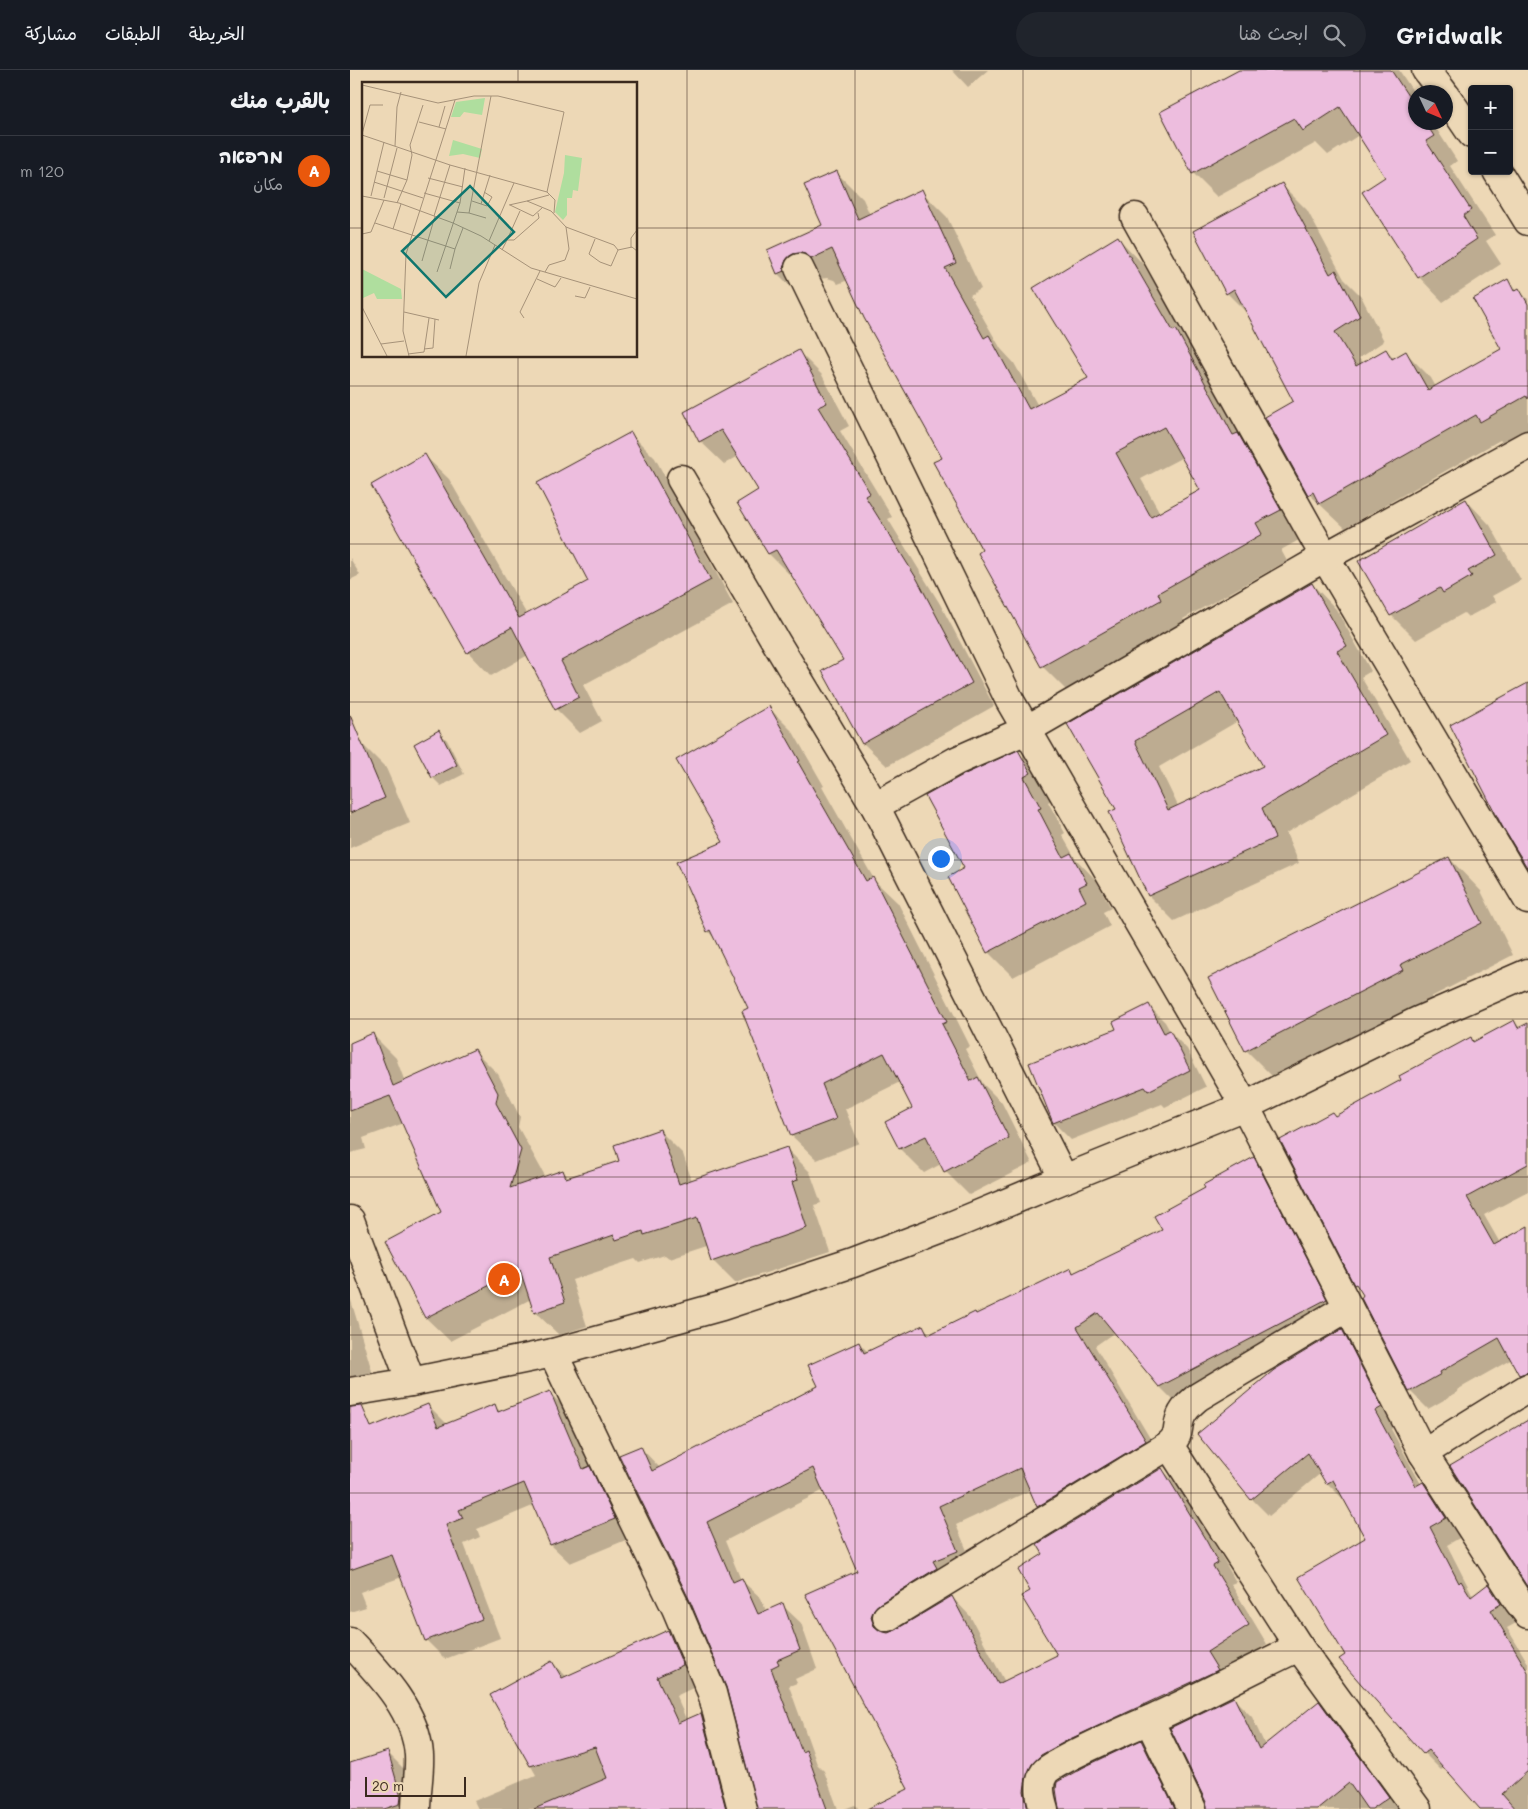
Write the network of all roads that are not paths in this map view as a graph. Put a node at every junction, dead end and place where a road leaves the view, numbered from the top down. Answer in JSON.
{"nodes":[{"id":1,"x":1426,"y":70,"type":"edge"},
{"id":2,"x":1438,"y":85,"type":"edge"},
{"id":3,"x":1453,"y":106,"type":"edge"},
{"id":4,"x":1469,"y":130,"type":"edge"},
{"id":5,"x":1499,"y":175,"type":"edge"},
{"id":6,"x":1135,"y":217,"type":"dead end"},
{"id":7,"x":1528,"y":221,"type":"edge"},
{"id":8,"x":799,"y":268,"type":"dead end"},
{"id":9,"x":1528,"y":445,"type":"edge"},
{"id":10,"x":681,"y":478,"type":"dead end"},
{"id":11,"x":1325,"y":557,"type":"junction"},
{"id":12,"x":1026,"y":730,"type":"junction"},
{"id":13,"x":875,"y":806,"type":"junction"},
{"id":14,"x":1528,"y":900,"type":"edge"},
{"id":15,"x":1528,"y":973,"type":"edge"},
{"id":16,"x":1245,"y":1106,"type":"junction"},
{"id":17,"x":1064,"y":1178,"type":"junction"},
{"id":18,"x":350,"y":1220,"type":"edge"},
{"id":19,"x":1348,"y":1307,"type":"junction"},
{"id":20,"x":554,"y":1353,"type":"junction"},
{"id":21,"x":411,"y":1382,"type":"junction"},
{"id":22,"x":1528,"y":1388,"type":"edge"},
{"id":23,"x":350,"y":1392,"type":"edge"},
{"id":24,"x":1169,"y":1445,"type":"junction"},
{"id":25,"x":1423,"y":1453,"type":"junction"},
{"id":26,"x":1528,"y":1614,"type":"edge"},
{"id":27,"x":886,"y":1617,"type":"dead end"},
{"id":28,"x":350,"y":1642,"type":"edge"},
{"id":29,"x":1299,"y":1647,"type":"junction"},
{"id":30,"x":1150,"y":1720,"type":"junction"},
{"id":31,"x":416,"y":1809,"type":"edge"},
{"id":32,"x":742,"y":1809,"type":"edge"},
{"id":33,"x":1044,"y":1809,"type":"edge"},
{"id":34,"x":1192,"y":1809,"type":"edge"},
{"id":35,"x":1417,"y":1809,"type":"edge"}],
"edges":[{"from":1,"to":2,"type":"street"},
{"from":3,"to":4,"type":"street"},
{"from":5,"to":7,"type":"street"},
{"from":6,"to":11,"type":"street"},
{"from":8,"to":12,"type":"street"},
{"from":9,"to":11,"type":"street"},
{"from":10,"to":13,"type":"street"},
{"from":11,"to":12,"type":"street"},
{"from":11,"to":14,"type":"street"},
{"from":12,"to":13,"type":"street"},
{"from":12,"to":16,"type":"street"},
{"from":13,"to":17,"type":"street"},
{"from":15,"to":16,"type":"street"},
{"from":16,"to":17,"type":"street"},
{"from":16,"to":19,"type":"street"},
{"from":17,"to":20,"type":"street"},
{"from":18,"to":21,"type":"street"},
{"from":19,"to":24,"type":"street"},
{"from":19,"to":25,"type":"street"},
{"from":20,"to":21,"type":"street"},
{"from":20,"to":32,"type":"street"},
{"from":21,"to":23,"type":"street"},
{"from":22,"to":25,"type":"street"},
{"from":24,"to":27,"type":"street"},
{"from":24,"to":29,"type":"street"},
{"from":25,"to":26,"type":"street"},
{"from":28,"to":31,"type":"street"},
{"from":29,"to":30,"type":"street"},
{"from":29,"to":35,"type":"street"},
{"from":30,"to":33,"type":"street"},
{"from":30,"to":34,"type":"street"}]}
